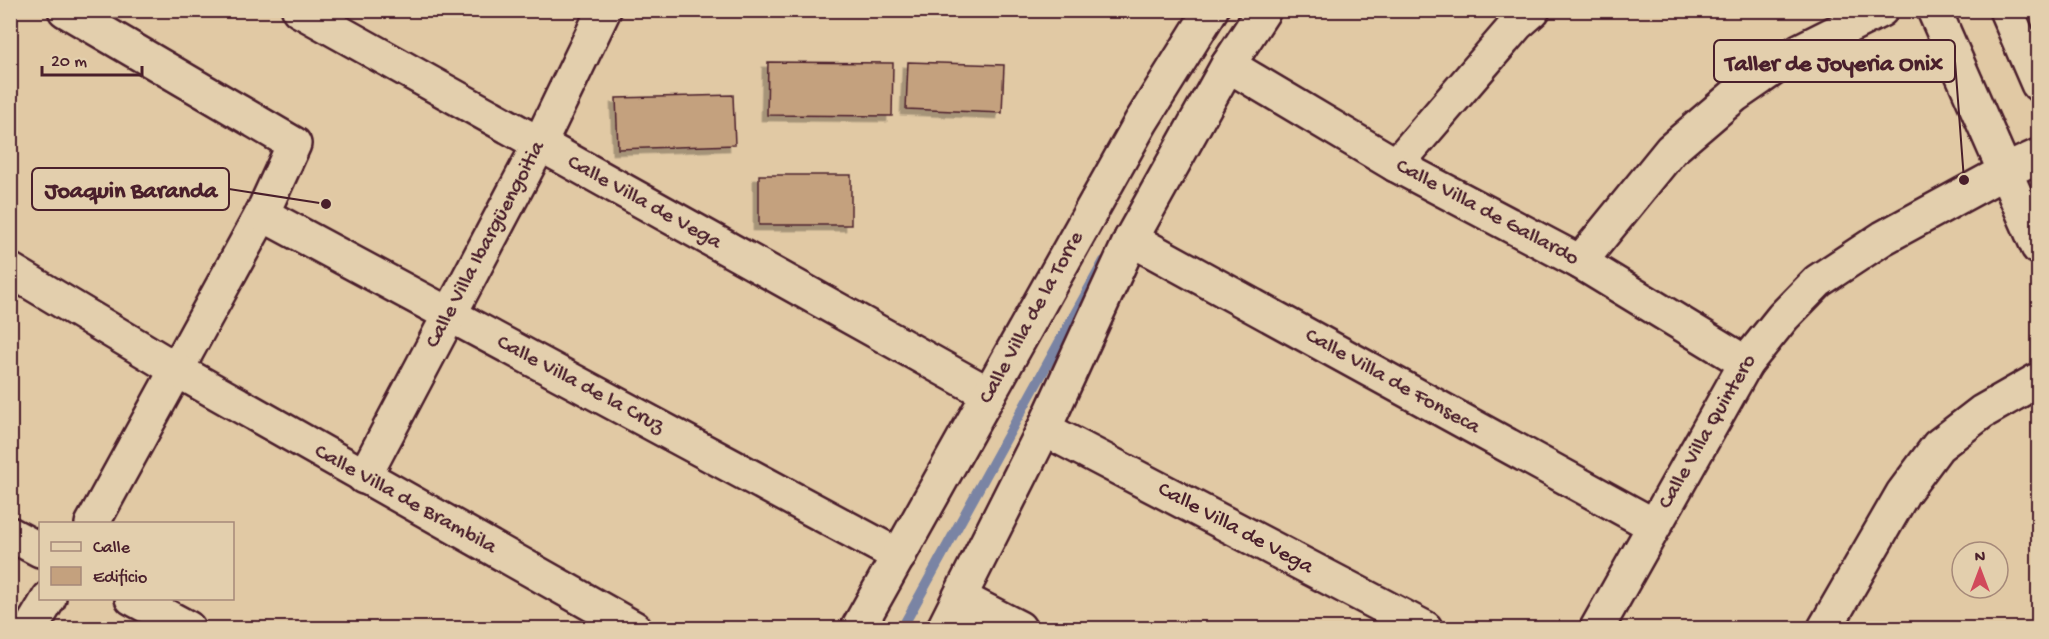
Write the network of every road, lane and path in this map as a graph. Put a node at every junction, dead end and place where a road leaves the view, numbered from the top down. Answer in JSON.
{"nodes":[{"id":1,"x":65,"y":10,"type":"edge"},
{"id":2,"x":299,"y":10,"type":"edge"},
{"id":3,"x":604,"y":10,"type":"edge"},
{"id":4,"x":1211,"y":10,"type":"edge"},
{"id":5,"x":1264,"y":10,"type":"edge"},
{"id":6,"x":1533,"y":10,"type":"edge"},
{"id":7,"x":1881,"y":10,"type":"edge"},
{"id":8,"x":1935,"y":10,"type":"edge"},
{"id":9,"x":2006,"y":10,"type":"edge"},
{"id":10,"x":1228,"y":65,"type":"junction"},
{"id":11,"x":2038,"y":84,"type":"edge"},
{"id":12,"x":539,"y":145,"type":"junction"},
{"id":13,"x":2038,"y":156,"type":"edge"},
{"id":14,"x":1396,"y":165,"type":"junction"},
{"id":15,"x":2006,"y":171,"type":"junction"},
{"id":16,"x":261,"y":214,"type":"junction"},
{"id":17,"x":1131,"y":239,"type":"junction"},
{"id":18,"x":2038,"y":247,"type":"edge"},
{"id":19,"x":1580,"y":262,"type":"junction"},
{"id":20,"x":10,"y":270,"type":"edge"},
{"id":21,"x":450,"y":315,"type":"junction"},
{"id":22,"x":1746,"y":363,"type":"junction"},
{"id":23,"x":177,"y":370,"type":"junction"},
{"id":24,"x":2038,"y":380,"type":"edge"},
{"id":25,"x":989,"y":394,"type":"junction"},
{"id":26,"x":1044,"y":429,"type":"junction"},
{"id":27,"x":364,"y":477,"type":"junction"},
{"id":28,"x":93,"y":522,"type":"edge"},
{"id":29,"x":1653,"y":525,"type":"junction"},
{"id":30,"x":10,"y":534,"type":"edge"},
{"id":31,"x":39,"y":549,"type":"edge"},
{"id":32,"x":898,"y":556,"type":"junction"},
{"id":33,"x":961,"y":598,"type":"junction"},
{"id":34,"x":48,"y":600,"type":"edge"},
{"id":35,"x":136,"y":600,"type":"edge"},
{"id":36,"x":31,"y":628,"type":"edge"},
{"id":37,"x":188,"y":628,"type":"edge"},
{"id":38,"x":634,"y":628,"type":"edge"},
{"id":39,"x":858,"y":628,"type":"edge"},
{"id":40,"x":944,"y":628,"type":"edge"},
{"id":41,"x":1018,"y":628,"type":"edge"},
{"id":42,"x":1425,"y":628,"type":"edge"},
{"id":43,"x":1597,"y":628,"type":"edge"},
{"id":44,"x":1825,"y":628,"type":"edge"}],
"edges":[{"from":1,"to":16,"type":"street"},
{"from":2,"to":12,"type":"street","name":"Calle Villa de Vega"},
{"from":3,"to":12,"type":"street","name":"Calle Villa Ibargüengoitia"},
{"from":4,"to":25,"type":"street","name":"Calle Villa de la Torre"},
{"from":5,"to":10,"type":"street"},
{"from":6,"to":14,"type":"street"},
{"from":7,"to":19,"type":"street"},
{"from":8,"to":15,"type":"street"},
{"from":9,"to":11,"type":"street"},
{"from":10,"to":14,"type":"street","name":"Calle Villa de Gallardo"},
{"from":10,"to":17,"type":"street"},
{"from":12,"to":21,"type":"street","name":"Calle Villa Ibargüengoitia"},
{"from":12,"to":25,"type":"street","name":"Calle Villa de Vega"},
{"from":13,"to":15,"type":"street","name":"Calle Villa Quintero"},
{"from":14,"to":19,"type":"street","name":"Calle Villa de Gallardo"},
{"from":15,"to":18,"type":"street"},
{"from":15,"to":22,"type":"street","name":"Calle Villa Quintero"},
{"from":16,"to":21,"type":"street","name":"Calle Villa de la Cruz"},
{"from":16,"to":23,"type":"street"},
{"from":17,"to":26,"type":"street"},
{"from":17,"to":29,"type":"street","name":"Calle Villa de Fonseca"},
{"from":19,"to":22,"type":"street","name":"Calle Villa de Gallardo"},
{"from":20,"to":23,"type":"street","name":"Calle Villa de Brambila"},
{"from":21,"to":27,"type":"street","name":"Calle Villa Ibargüengoitia"},
{"from":21,"to":32,"type":"street","name":"Calle Villa de la Cruz"},
{"from":22,"to":29,"type":"street","name":"Calle Villa Quintero"},
{"from":23,"to":27,"type":"street","name":"Calle Villa de Brambila"},
{"from":23,"to":28,"type":"street"},
{"from":24,"to":44,"type":"street"},
{"from":25,"to":32,"type":"street","name":"Calle Villa de la Torre"},
{"from":26,"to":33,"type":"street"},
{"from":26,"to":42,"type":"street","name":"Calle Villa de Vega"},
{"from":27,"to":38,"type":"street","name":"Calle Villa de Brambila"},
{"from":29,"to":43,"type":"street","name":"Calle Villa Quintero"},
{"from":30,"to":31,"type":"street"},
{"from":32,"to":39,"type":"street","name":"Calle Villa de la Torre"},
{"from":33,"to":40,"type":"street"},
{"from":33,"to":41,"type":"street"},
{"from":34,"to":36,"type":"street"},
{"from":35,"to":37,"type":"street"}]}
